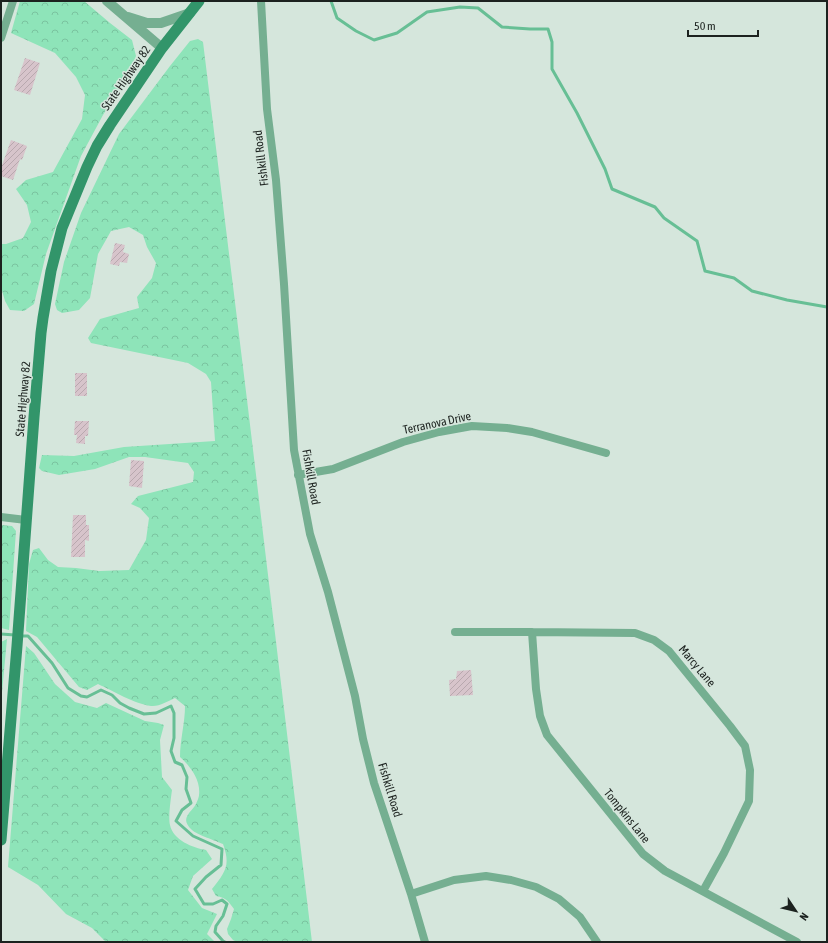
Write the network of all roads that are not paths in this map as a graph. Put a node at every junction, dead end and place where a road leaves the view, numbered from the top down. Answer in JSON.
{"nodes":[{"id":1,"x":13,"y":1,"type":"edge"},
{"id":2,"x":107,"y":1,"type":"edge"},
{"id":3,"x":199,"y":1,"type":"edge"},
{"id":4,"x":261,"y":1,"type":"edge"},
{"id":5,"x":190,"y":13,"type":"junction"},
{"id":6,"x":124,"y":16,"type":"junction"},
{"id":7,"x":1,"y":38,"type":"edge"},
{"id":8,"x":162,"y":48,"type":"junction"},
{"id":9,"x":606,"y":453,"type":"dead end"},
{"id":10,"x":298,"y":475,"type":"junction"},
{"id":11,"x":1,"y":517,"type":"edge"},
{"id":12,"x":26,"y":520,"type":"junction"},
{"id":13,"x":454,"y":632,"type":"dead end"},
{"id":14,"x":532,"y":632,"type":"junction"},
{"id":15,"x":1,"y":840,"type":"edge"},
{"id":16,"x":703,"y":891,"type":"junction"},
{"id":17,"x":411,"y":894,"type":"junction"},
{"id":18,"x":425,"y":942,"type":"edge"},
{"id":19,"x":597,"y":942,"type":"edge"},
{"id":20,"x":797,"y":942,"type":"edge"}],
"edges":[{"from":1,"to":7,"type":"street"},
{"from":2,"to":6,"type":"street"},
{"from":3,"to":5,"type":"main road","name":"State Highway 82"},
{"from":4,"to":10,"type":"street","name":"Fishkill Road"},
{"from":5,"to":6,"type":"street"},
{"from":5,"to":8,"type":"main road","name":"State Highway 82"},
{"from":6,"to":8,"type":"street"},
{"from":8,"to":12,"type":"main road","name":"State Highway 82"},
{"from":9,"to":10,"type":"street","name":"Terranova Drive"},
{"from":10,"to":17,"type":"street","name":"Fishkill Road"},
{"from":11,"to":12,"type":"street"},
{"from":12,"to":15,"type":"main road","name":"State Highway 82"},
{"from":13,"to":14,"type":"street","name":"Marcy Lane"},
{"from":14,"to":16,"type":"street","name":"Tompkins Lane"},
{"from":14,"to":16,"type":"street","name":"Marcy Lane"},
{"from":16,"to":20,"type":"street","name":"Tompkins Lane"},
{"from":17,"to":18,"type":"street","name":"Fishkill Road"},
{"from":17,"to":19,"type":"street"}]}
